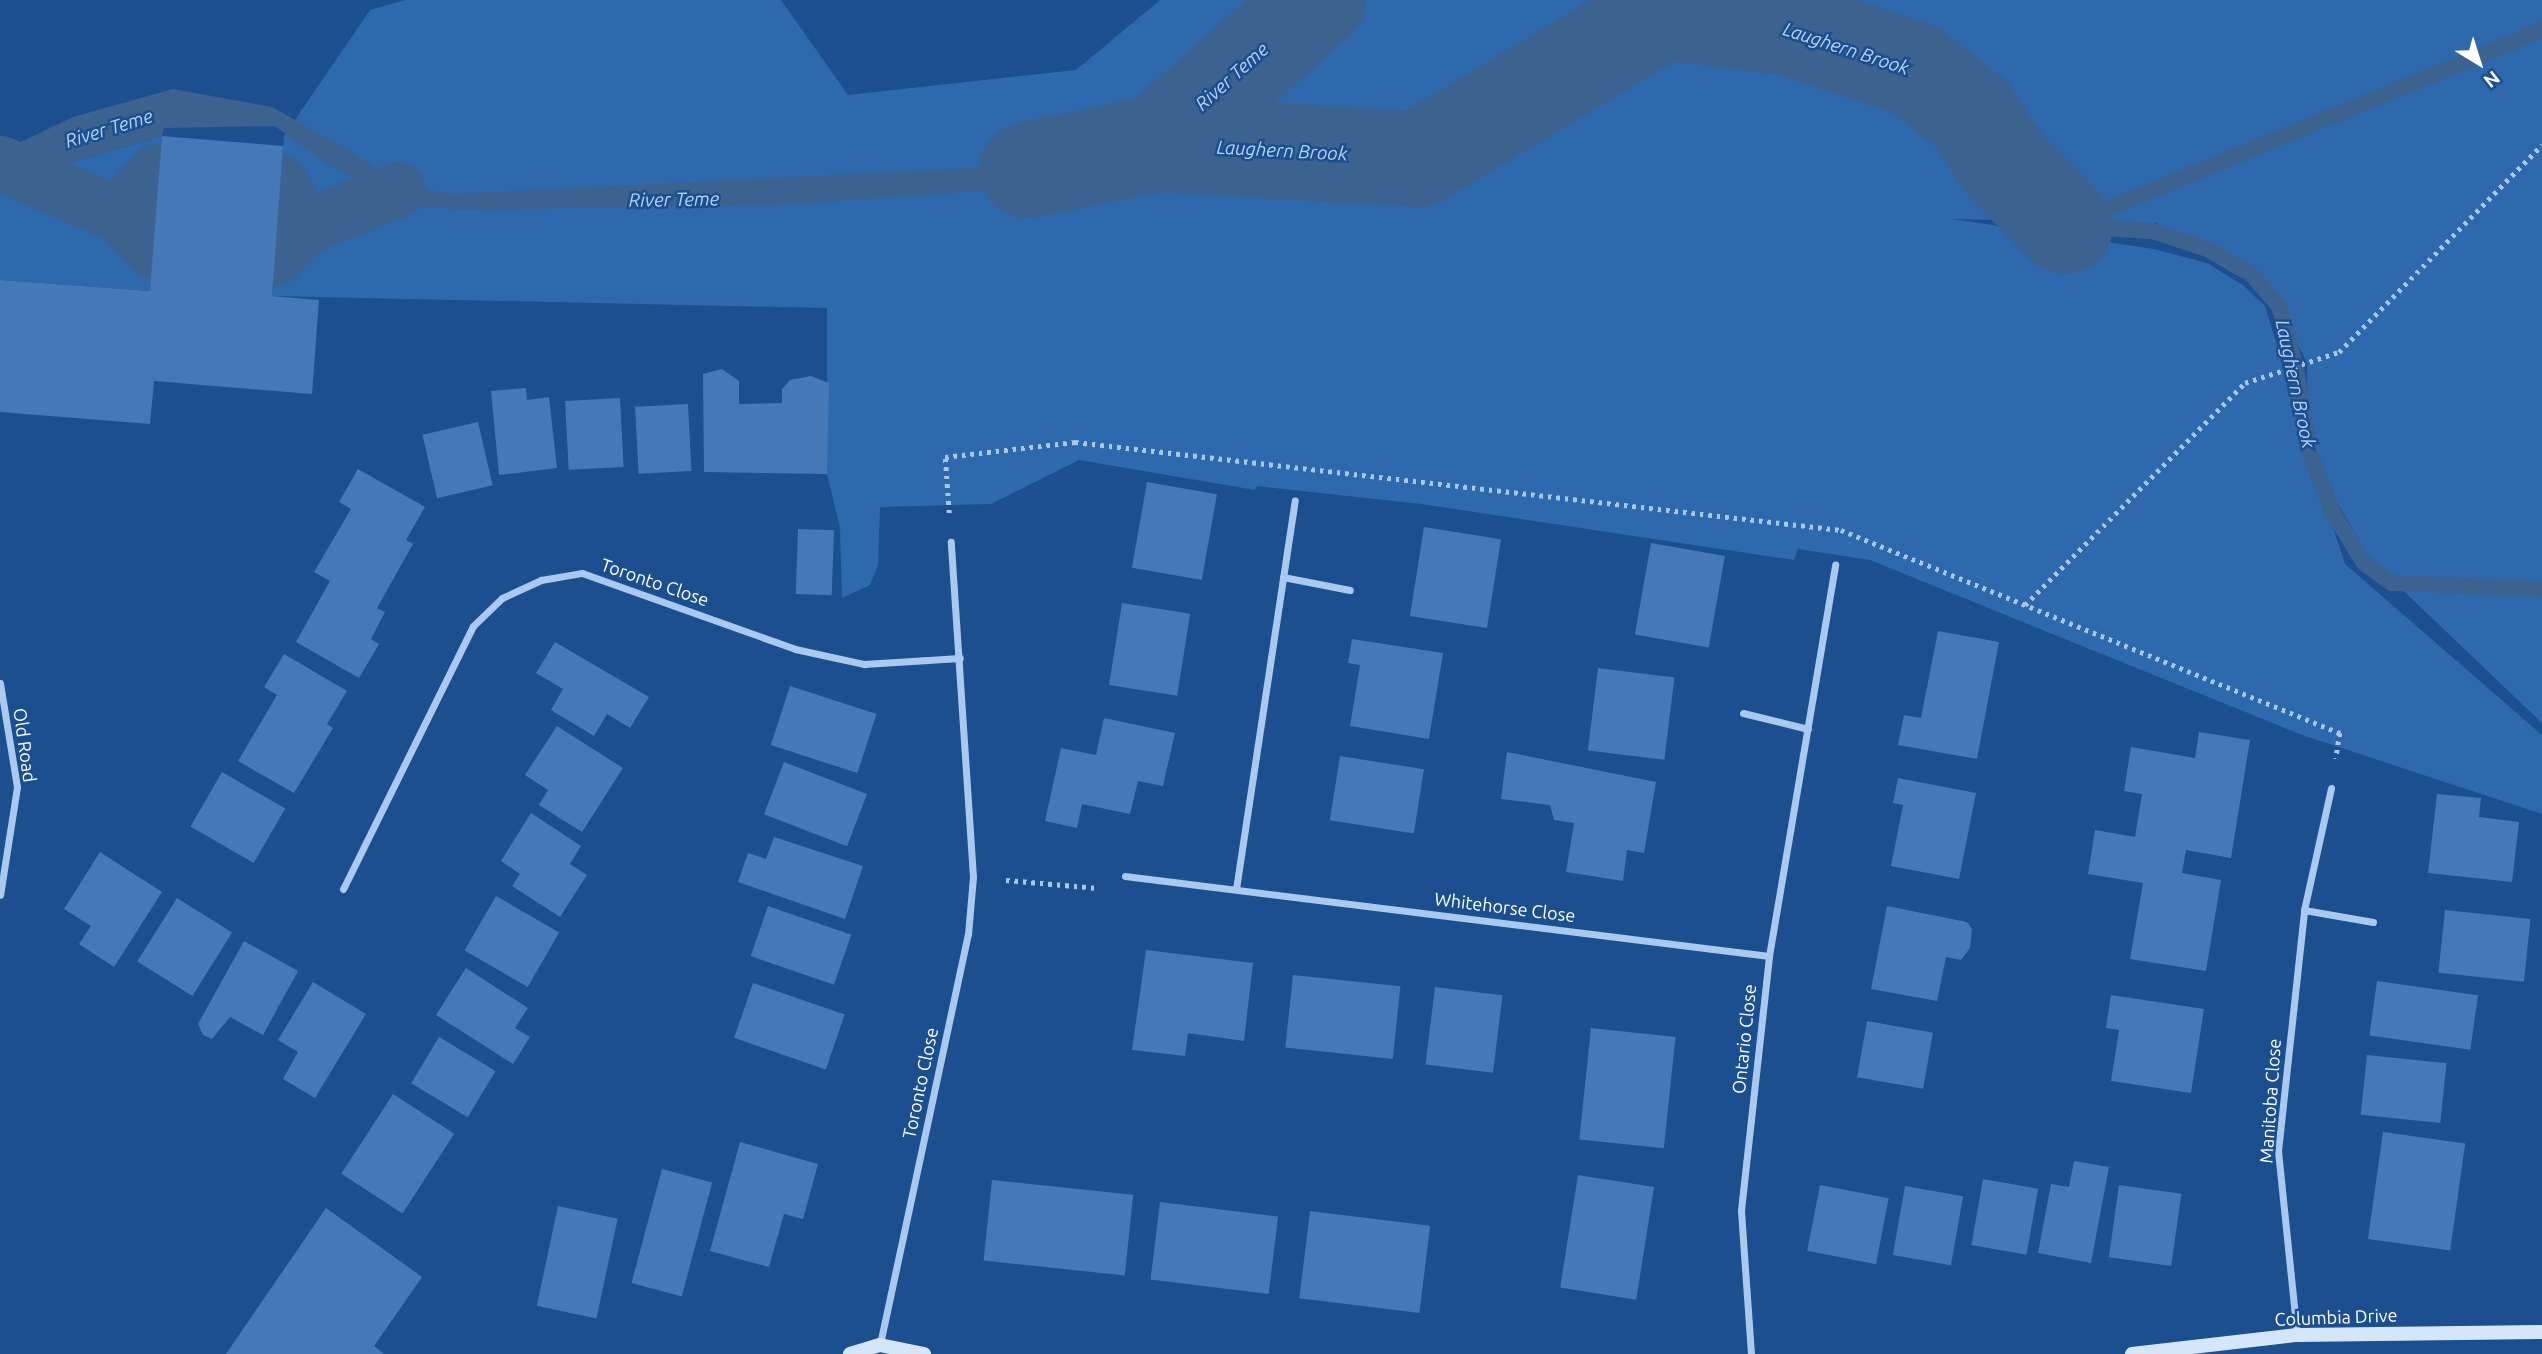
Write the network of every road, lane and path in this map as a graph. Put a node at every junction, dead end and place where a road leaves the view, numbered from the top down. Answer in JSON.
{"nodes":[{"id":1,"x":2542,"y":145,"type":"edge"},
{"id":2,"x":1295,"y":500,"type":"dead end"},
{"id":3,"x":951,"y":542,"type":"joint"},
{"id":4,"x":1835,"y":565,"type":"dead end"},
{"id":5,"x":1283,"y":577,"type":"junction"},
{"id":6,"x":1350,"y":590,"type":"dead end"},
{"id":7,"x":2025,"y":605,"type":"junction"},
{"id":8,"x":960,"y":658,"type":"junction"},
{"id":9,"x":0,"y":683,"type":"edge"},
{"id":10,"x":1743,"y":712,"type":"dead end"},
{"id":11,"x":1808,"y":729,"type":"junction"},
{"id":12,"x":2331,"y":788,"type":"joint"},
{"id":13,"x":1125,"y":876,"type":"joint"},
{"id":14,"x":973,"y":877,"type":"junction"},
{"id":15,"x":343,"y":888,"type":"dead end"},
{"id":16,"x":1236,"y":889,"type":"junction"},
{"id":17,"x":0,"y":895,"type":"edge"},
{"id":18,"x":2304,"y":910,"type":"junction"},
{"id":19,"x":2373,"y":922,"type":"dead end"},
{"id":20,"x":1769,"y":956,"type":"junction"},
{"id":21,"x":2542,"y":1332,"type":"edge"},
{"id":22,"x":2297,"y":1335,"type":"junction"},
{"id":23,"x":880,"y":1345,"type":"junction"},
{"id":24,"x":850,"y":1354,"type":"edge"},
{"id":25,"x":924,"y":1354,"type":"edge"},
{"id":26,"x":1751,"y":1354,"type":"edge"},
{"id":27,"x":2132,"y":1354,"type":"edge"}],
"edges":[{"from":1,"to":7,"type":"path"},
{"from":2,"to":5,"type":"street"},
{"from":3,"to":7,"type":"path"},
{"from":3,"to":8,"type":"street","name":"Toronto Close"},
{"from":4,"to":11,"type":"street","name":"Ontario Close"},
{"from":5,"to":6,"type":"street"},
{"from":5,"to":16,"type":"street"},
{"from":7,"to":12,"type":"path"},
{"from":8,"to":14,"type":"street","name":"Toronto Close"},
{"from":8,"to":15,"type":"street","name":"Toronto Close"},
{"from":9,"to":17,"type":"street","name":"Old Road"},
{"from":10,"to":11,"type":"street"},
{"from":11,"to":20,"type":"street","name":"Ontario Close"},
{"from":12,"to":18,"type":"street","name":"Manitoba Close"},
{"from":13,"to":14,"type":"path"},
{"from":13,"to":16,"type":"street","name":"Whitehorse Close"},
{"from":14,"to":23,"type":"street","name":"Toronto Close"},
{"from":16,"to":20,"type":"street","name":"Whitehorse Close"},
{"from":18,"to":19,"type":"street"},
{"from":18,"to":22,"type":"street","name":"Manitoba Close"},
{"from":20,"to":26,"type":"street","name":"Ontario Close"},
{"from":21,"to":22,"type":"street","name":"Columbia Drive"},
{"from":22,"to":27,"type":"street","name":"Columbia Drive"},
{"from":23,"to":24,"type":"street"},
{"from":23,"to":25,"type":"street"}]}
